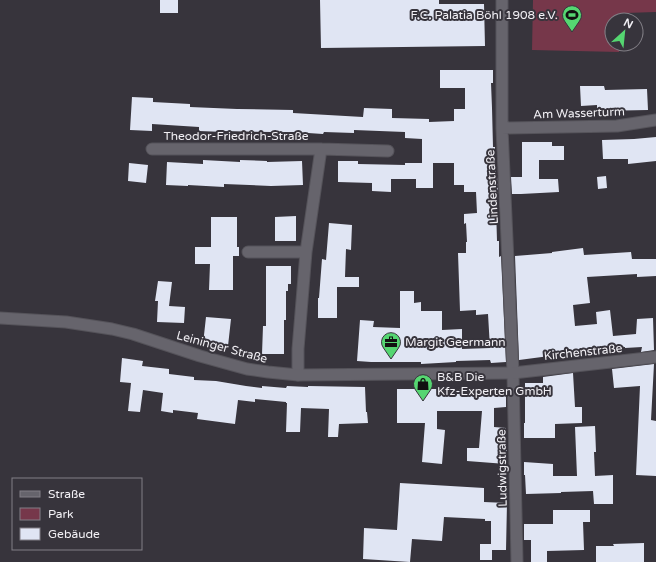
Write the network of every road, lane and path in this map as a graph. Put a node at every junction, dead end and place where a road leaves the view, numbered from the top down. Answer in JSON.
{"nodes":[{"id":1,"x":502,"y":0,"type":"edge"},
{"id":2,"x":656,"y":120,"type":"edge"},
{"id":3,"x":502,"y":128,"type":"junction"},
{"id":4,"x":152,"y":148,"type":"dead end"},
{"id":5,"x":321,"y":149,"type":"junction"},
{"id":6,"x":388,"y":151,"type":"dead end"},
{"id":7,"x":248,"y":252,"type":"dead end"},
{"id":8,"x":306,"y":252,"type":"junction"},
{"id":9,"x":0,"y":318,"type":"edge"},
{"id":10,"x":656,"y":357,"type":"edge"},
{"id":11,"x":513,"y":373,"type":"junction"},
{"id":12,"x":298,"y":375,"type":"junction"},
{"id":13,"x":517,"y":562,"type":"edge"}],
"edges":[{"from":1,"to":3,"type":"street","name":"Lindenstraße"},
{"from":2,"to":3,"type":"street","name":"Am Wasserturm"},
{"from":3,"to":11,"type":"street","name":"Lindenstraße"},
{"from":4,"to":5,"type":"street","name":"Theodor-Friedrich-Straße"},
{"from":5,"to":6,"type":"street","name":"Theodor-Friedrich-Straße"},
{"from":5,"to":8,"type":"street","name":"Theodor-Friedrich-Straße"},
{"from":7,"to":8,"type":"street"},
{"from":8,"to":12,"type":"street","name":"Theodor-Friedrich-Straße"},
{"from":9,"to":12,"type":"street","name":"Leininger Straße"},
{"from":10,"to":11,"type":"street","name":"Kirchenstraße"},
{"from":11,"to":12,"type":"street","name":"Leininger Straße"},
{"from":11,"to":13,"type":"street","name":"Ludwigstraße"}]}
